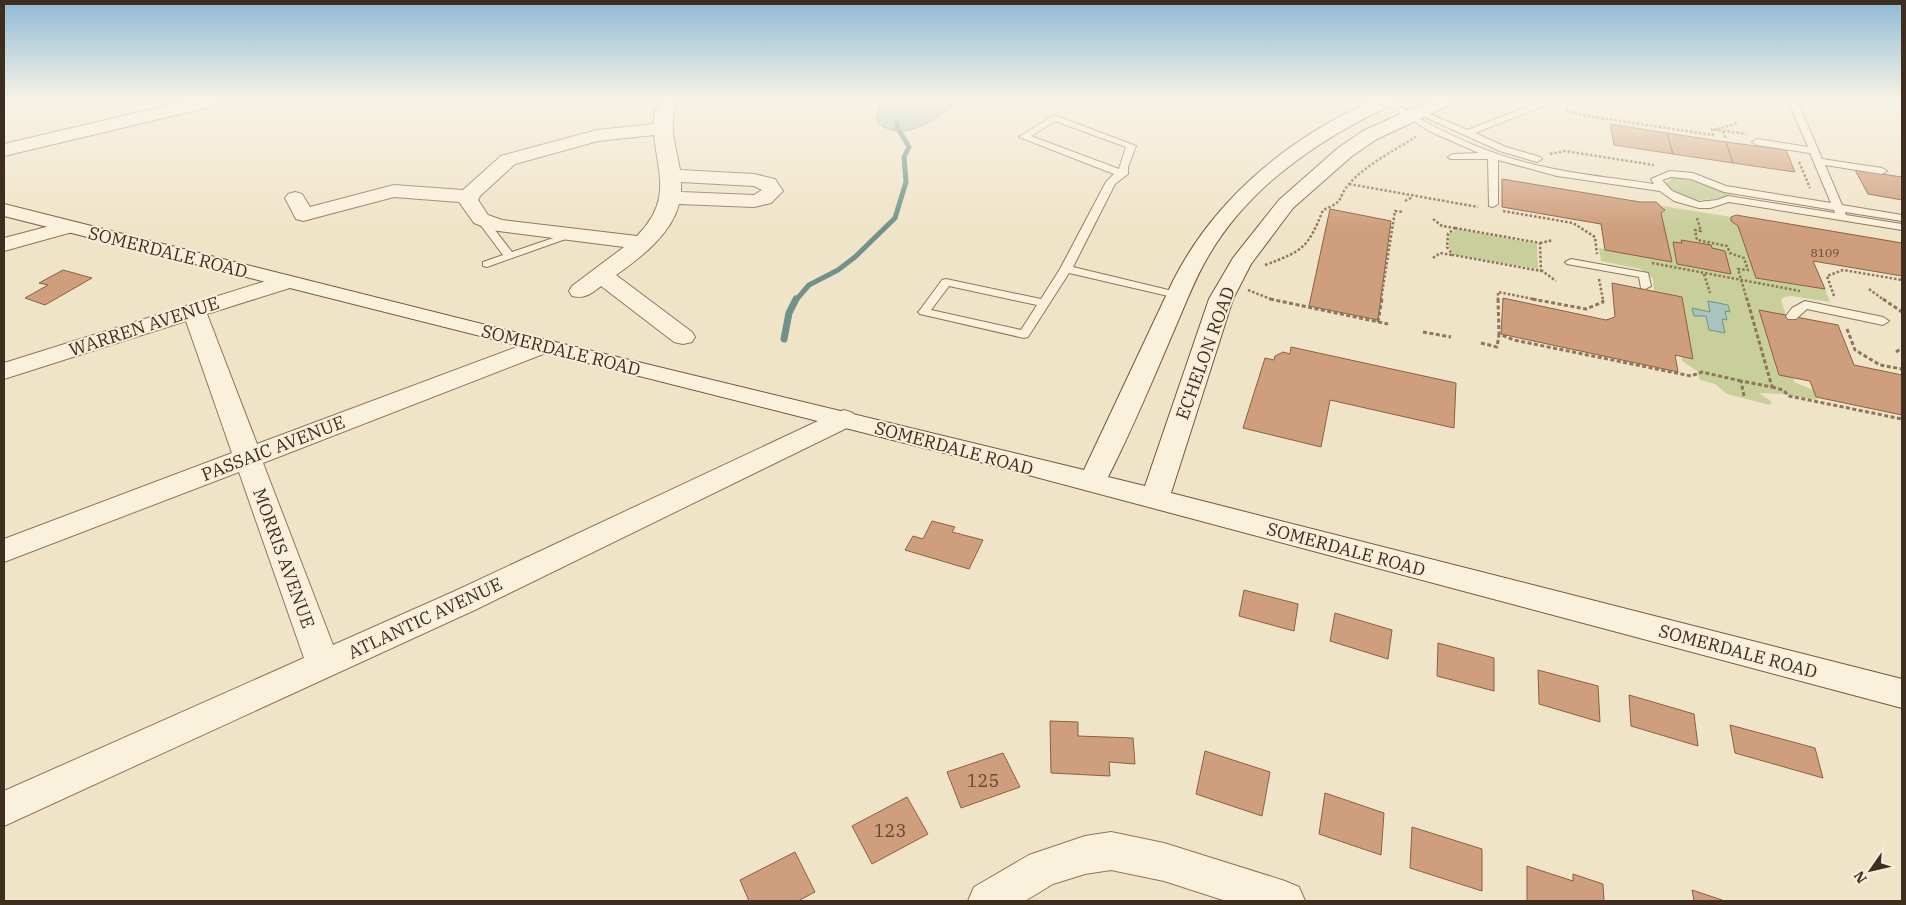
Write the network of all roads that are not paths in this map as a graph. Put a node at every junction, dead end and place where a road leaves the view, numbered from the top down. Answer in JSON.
{"nodes":[{"id":1,"x":31,"y":142,"type":"edge"},
{"id":2,"x":574,"y":142,"type":"edge"},
{"id":3,"x":665,"y":142,"type":"edge"},
{"id":4,"x":1038,"y":142,"type":"edge"},
{"id":5,"x":1123,"y":142,"type":"edge"},
{"id":6,"x":1311,"y":142,"type":"edge"},
{"id":7,"x":1359,"y":142,"type":"edge"},
{"id":8,"x":1465,"y":142,"type":"edge"},
{"id":9,"x":1488,"y":142,"type":"edge"},
{"id":10,"x":1771,"y":142,"type":"edge"},
{"id":11,"x":1810,"y":142,"type":"edge"},
{"id":12,"x":4,"y":150,"type":"edge"},
{"id":13,"x":1814,"y":151,"type":"junction"},
{"id":14,"x":1493,"y":156,"type":"junction"},
{"id":15,"x":1453,"y":157,"type":"dead end"},
{"id":16,"x":1818,"y":161,"type":"junction"},
{"id":17,"x":1882,"y":171,"type":"dead end"},
{"id":18,"x":1122,"y":174,"type":"junction"},
{"id":19,"x":671,"y":176,"type":"junction"},
{"id":20,"x":1658,"y":184,"type":"junction"},
{"id":21,"x":469,"y":197,"type":"junction"},
{"id":22,"x":295,"y":198,"type":"dead end"},
{"id":23,"x":670,"y":198,"type":"junction"},
{"id":24,"x":1493,"y":204,"type":"dead end"},
{"id":25,"x":1838,"y":207,"type":"junction"},
{"id":26,"x":4,"y":210,"type":"edge"},
{"id":27,"x":1843,"y":218,"type":"junction"},
{"id":28,"x":1902,"y":218,"type":"edge"},
{"id":29,"x":481,"y":219,"type":"junction"},
{"id":30,"x":69,"y":227,"type":"junction"},
{"id":31,"x":1902,"y":228,"type":"edge"},
{"id":32,"x":569,"y":236,"type":"junction"},
{"id":33,"x":641,"y":243,"type":"junction"},
{"id":34,"x":4,"y":245,"type":"edge"},
{"id":35,"x":509,"y":256,"type":"junction"},
{"id":36,"x":1571,"y":262,"type":"dead end"},
{"id":37,"x":486,"y":264,"type":"dead end"},
{"id":38,"x":1066,"y":268,"type":"junction"},
{"id":39,"x":601,"y":275,"type":"junction"},
{"id":40,"x":285,"y":282,"type":"junction"},
{"id":41,"x":1645,"y":286,"type":"dead end"},
{"id":42,"x":580,"y":291,"type":"dead end"},
{"id":43,"x":1178,"y":295,"type":"junction"},
{"id":44,"x":1043,"y":303,"type":"junction"},
{"id":45,"x":194,"y":310,"type":"junction"},
{"id":46,"x":1792,"y":316,"type":"dead end"},
{"id":47,"x":1883,"y":321,"type":"dead end"},
{"id":48,"x":683,"y":337,"type":"dead end"},
{"id":49,"x":542,"y":346,"type":"junction"},
{"id":50,"x":4,"y":371,"type":"edge"},
{"id":51,"x":844,"y":419,"type":"junction"},
{"id":52,"x":247,"y":458,"type":"junction"},
{"id":53,"x":1091,"y":483,"type":"junction"},
{"id":54,"x":1155,"y":499,"type":"junction"},
{"id":55,"x":4,"y":550,"type":"edge"},
{"id":56,"x":323,"y":664,"type":"junction"},
{"id":57,"x":1902,"y":694,"type":"edge"},
{"id":58,"x":4,"y":809,"type":"edge"},
{"id":59,"x":988,"y":901,"type":"edge"},
{"id":60,"x":1285,"y":901,"type":"edge"}],
"edges":[{"from":1,"to":12,"type":"street"},
{"from":2,"to":21,"type":"street"},
{"from":3,"to":19,"type":"street"},
{"from":4,"to":18,"type":"lane"},
{"from":5,"to":18,"type":"lane"},
{"from":6,"to":43,"type":"street","name":"ECHELON ROAD"},
{"from":7,"to":54,"type":"street","name":"ECHELON ROAD"},
{"from":8,"to":14,"type":"lane"},
{"from":9,"to":20,"type":"lane"},
{"from":10,"to":13,"type":"lane"},
{"from":11,"to":13,"type":"lane"},
{"from":13,"to":16,"type":"lane"},
{"from":14,"to":15,"type":"lane"},
{"from":14,"to":20,"type":"lane"},
{"from":14,"to":24,"type":"lane"},
{"from":16,"to":17,"type":"lane"},
{"from":16,"to":25,"type":"lane"},
{"from":18,"to":38,"type":"lane"},
{"from":19,"to":23,"type":"street"},
{"from":19,"to":23,"type":"street"},
{"from":20,"to":25,"type":"lane"},
{"from":20,"to":27,"type":"lane"},
{"from":21,"to":22,"type":"street"},
{"from":21,"to":29,"type":"street"},
{"from":23,"to":33,"type":"street"},
{"from":25,"to":27,"type":"lane"},
{"from":25,"to":28,"type":"lane"},
{"from":26,"to":30,"type":"street","name":"SOMERDALE ROAD"},
{"from":27,"to":31,"type":"lane"},
{"from":29,"to":32,"type":"street"},
{"from":29,"to":35,"type":"lane"},
{"from":30,"to":34,"type":"street"},
{"from":30,"to":40,"type":"street","name":"SOMERDALE ROAD"},
{"from":32,"to":33,"type":"street"},
{"from":32,"to":35,"type":"lane"},
{"from":33,"to":39,"type":"street"},
{"from":35,"to":37,"type":"lane"},
{"from":36,"to":41,"type":"lane"},
{"from":38,"to":43,"type":"lane"},
{"from":38,"to":44,"type":"lane"},
{"from":39,"to":42,"type":"street"},
{"from":39,"to":48,"type":"street"},
{"from":40,"to":45,"type":"street","name":"WARREN AVENUE"},
{"from":40,"to":49,"type":"street","name":"SOMERDALE ROAD"},
{"from":43,"to":53,"type":"street","name":"ECHELON ROAD"},
{"from":44,"to":44,"type":"lane"},
{"from":45,"to":50,"type":"street","name":"WARREN AVENUE"},
{"from":45,"to":52,"type":"street","name":"MORRIS AVENUE"},
{"from":46,"to":47,"type":"lane"},
{"from":49,"to":51,"type":"street","name":"SOMERDALE ROAD"},
{"from":49,"to":52,"type":"street","name":"PASSAIC AVENUE"},
{"from":51,"to":53,"type":"street","name":"SOMERDALE ROAD"},
{"from":51,"to":56,"type":"street","name":"ATLANTIC AVENUE"},
{"from":52,"to":55,"type":"street","name":"PASSAIC AVENUE"},
{"from":52,"to":56,"type":"street","name":"MORRIS AVENUE"},
{"from":53,"to":54,"type":"street","name":"SOMERDALE ROAD"},
{"from":54,"to":57,"type":"street","name":"SOMERDALE ROAD"},
{"from":56,"to":58,"type":"street","name":"ATLANTIC AVENUE"},
{"from":59,"to":60,"type":"street"}]}
